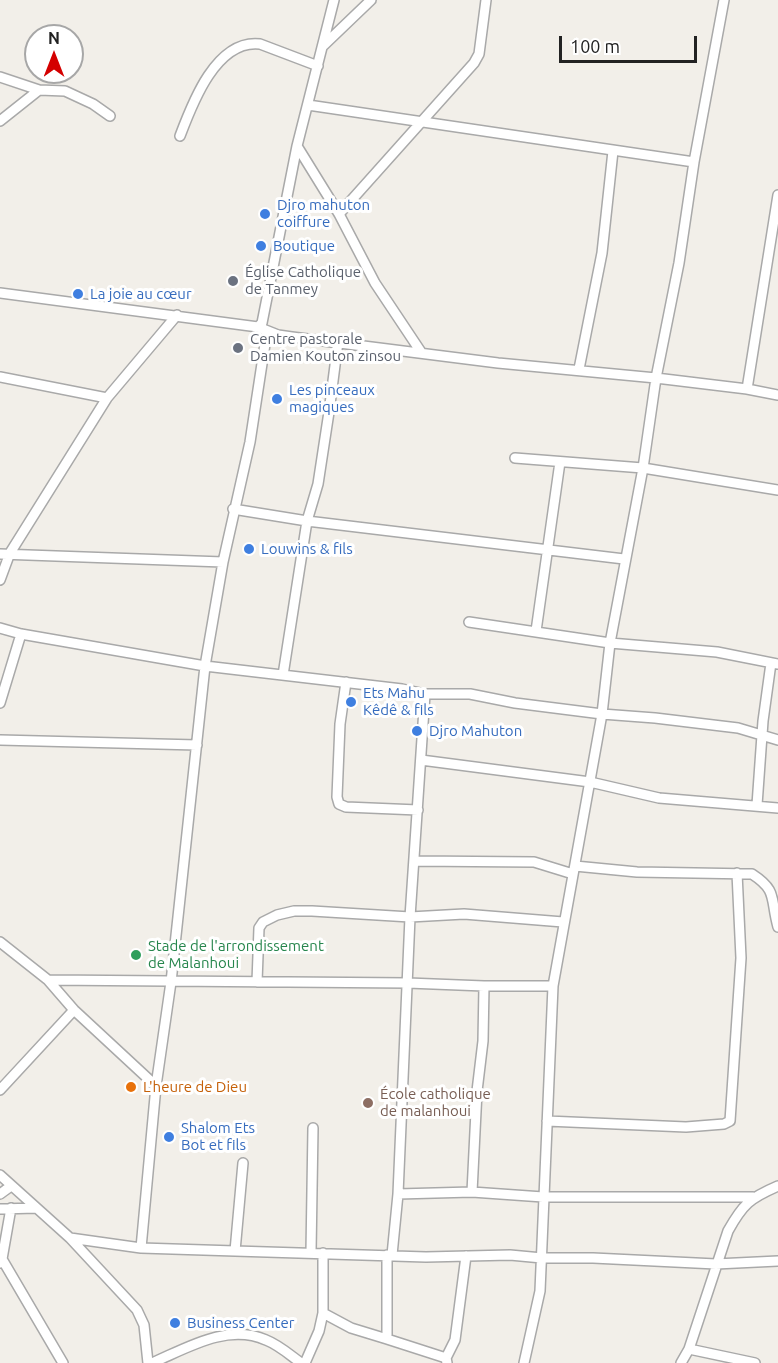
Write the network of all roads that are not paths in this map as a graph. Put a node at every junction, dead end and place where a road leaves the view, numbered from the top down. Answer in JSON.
{"nodes":[{"id":1,"x":333,"y":0,"type":"edge"},
{"id":2,"x":371,"y":0,"type":"edge"},
{"id":3,"x":486,"y":0,"type":"edge"},
{"id":4,"x":724,"y":0,"type":"edge"},
{"id":5,"x":323,"y":46,"type":"junction"},
{"id":6,"x":318,"y":66,"type":"junction"},
{"id":7,"x":0,"y":77,"type":"edge"},
{"id":8,"x":39,"y":90,"type":"junction"},
{"id":9,"x":308,"y":105,"type":"junction"},
{"id":10,"x":110,"y":116,"type":"dead end"},
{"id":11,"x":0,"y":121,"type":"edge"},
{"id":12,"x":423,"y":122,"type":"junction"},
{"id":13,"x":180,"y":136,"type":"dead end"},
{"id":14,"x":297,"y":146,"type":"junction"},
{"id":15,"x":613,"y":151,"type":"junction"},
{"id":16,"x":694,"y":162,"type":"junction"},
{"id":17,"x":778,"y":195,"type":"edge"},
{"id":18,"x":339,"y":214,"type":"junction"},
{"id":19,"x":0,"y":292,"type":"edge"},
{"id":20,"x":177,"y":315,"type":"junction"},
{"id":21,"x":263,"y":329,"type":"junction"},
{"id":22,"x":338,"y":342,"type":"junction"},
{"id":23,"x":421,"y":352,"type":"junction"},
{"id":24,"x":579,"y":369,"type":"junction"},
{"id":25,"x":0,"y":377,"type":"edge"},
{"id":26,"x":656,"y":378,"type":"junction"},
{"id":27,"x":747,"y":389,"type":"junction"},
{"id":28,"x":778,"y":395,"type":"edge"},
{"id":29,"x":107,"y":398,"type":"junction"},
{"id":30,"x":515,"y":458,"type":"dead end"},
{"id":31,"x":560,"y":462,"type":"junction"},
{"id":32,"x":643,"y":468,"type":"junction"},
{"id":33,"x":778,"y":490,"type":"edge"},
{"id":34,"x":233,"y":509,"type":"junction"},
{"id":35,"x":307,"y":520,"type":"junction"},
{"id":36,"x":547,"y":549,"type":"junction"},
{"id":37,"x":5,"y":553,"type":"edge"},
{"id":38,"x":624,"y":559,"type":"junction"},
{"id":39,"x":223,"y":562,"type":"junction"},
{"id":40,"x":0,"y":580,"type":"edge"},
{"id":41,"x":469,"y":622,"type":"dead end"},
{"id":42,"x":0,"y":628,"type":"edge"},
{"id":43,"x":536,"y":631,"type":"junction"},
{"id":44,"x":21,"y":634,"type":"junction"},
{"id":45,"x":610,"y":642,"type":"junction"},
{"id":46,"x":774,"y":664,"type":"edge"},
{"id":47,"x":205,"y":666,"type":"junction"},
{"id":48,"x":284,"y":675,"type":"junction"},
{"id":49,"x":346,"y":682,"type":"junction"},
{"id":50,"x":425,"y":694,"type":"junction"},
{"id":51,"x":0,"y":703,"type":"edge"},
{"id":52,"x":602,"y":714,"type":"junction"},
{"id":53,"x":762,"y":736,"type":"junction"},
{"id":54,"x":0,"y":740,"type":"edge"},
{"id":55,"x":778,"y":740,"type":"edge"},
{"id":56,"x":197,"y":745,"type":"junction"},
{"id":57,"x":421,"y":760,"type":"junction"},
{"id":58,"x":590,"y":782,"type":"junction"},
{"id":59,"x":757,"y":805,"type":"junction"},
{"id":60,"x":778,"y":808,"type":"edge"},
{"id":61,"x":418,"y":810,"type":"junction"},
{"id":62,"x":414,"y":861,"type":"junction"},
{"id":63,"x":574,"y":870,"type":"junction"},
{"id":64,"x":737,"y":873,"type":"junction"},
{"id":65,"x":410,"y":916,"type":"junction"},
{"id":66,"x":563,"y":922,"type":"junction"},
{"id":67,"x":778,"y":927,"type":"edge"},
{"id":68,"x":0,"y":942,"type":"edge"},
{"id":69,"x":48,"y":980,"type":"junction"},
{"id":70,"x":171,"y":982,"type":"junction"},
{"id":71,"x":256,"y":982,"type":"junction"},
{"id":72,"x":408,"y":983,"type":"junction"},
{"id":73,"x":484,"y":986,"type":"junction"},
{"id":74,"x":553,"y":986,"type":"junction"},
{"id":75,"x":74,"y":1010,"type":"junction"},
{"id":76,"x":156,"y":1086,"type":"junction"},
{"id":77,"x":0,"y":1090,"type":"edge"},
{"id":78,"x":547,"y":1121,"type":"junction"},
{"id":79,"x":313,"y":1128,"type":"dead end"},
{"id":80,"x":243,"y":1163,"type":"dead end"},
{"id":81,"x":0,"y":1175,"type":"edge"},
{"id":82,"x":11,"y":1186,"type":"junction"},
{"id":83,"x":778,"y":1186,"type":"edge"},
{"id":84,"x":472,"y":1192,"type":"junction"},
{"id":85,"x":0,"y":1194,"type":"edge"},
{"id":86,"x":398,"y":1194,"type":"junction"},
{"id":87,"x":543,"y":1197,"type":"junction"},
{"id":88,"x":753,"y":1197,"type":"junction"},
{"id":89,"x":11,"y":1208,"type":"junction"},
{"id":90,"x":36,"y":1208,"type":"junction"},
{"id":91,"x":0,"y":1209,"type":"edge"},
{"id":92,"x":70,"y":1238,"type":"junction"},
{"id":93,"x":141,"y":1248,"type":"junction"},
{"id":94,"x":235,"y":1251,"type":"junction"},
{"id":95,"x":311,"y":1252,"type":"junction"},
{"id":96,"x":323,"y":1253,"type":"junction"},
{"id":97,"x":389,"y":1255,"type":"junction"},
{"id":98,"x":466,"y":1256,"type":"junction"},
{"id":99,"x":542,"y":1258,"type":"junction"},
{"id":100,"x":1,"y":1261,"type":"edge"},
{"id":101,"x":778,"y":1261,"type":"edge"},
{"id":102,"x":716,"y":1264,"type":"junction"},
{"id":103,"x":323,"y":1314,"type":"junction"},
{"id":104,"x":387,"y":1339,"type":"junction"},
{"id":105,"x":689,"y":1349,"type":"junction"},
{"id":106,"x":447,"y":1361,"type":"edge"},
{"id":107,"x":63,"y":1363,"type":"edge"},
{"id":108,"x":150,"y":1363,"type":"edge"},
{"id":109,"x":303,"y":1363,"type":"edge"},
{"id":110,"x":524,"y":1363,"type":"edge"},
{"id":111,"x":681,"y":1363,"type":"edge"},
{"id":112,"x":755,"y":1363,"type":"edge"}],
"edges":[{"from":1,"to":5,"type":"street"},
{"from":2,"to":5,"type":"street"},
{"from":3,"to":12,"type":"street"},
{"from":4,"to":16,"type":"street"},
{"from":5,"to":6,"type":"street"},
{"from":6,"to":9,"type":"street"},
{"from":6,"to":13,"type":"street"},
{"from":7,"to":8,"type":"street"},
{"from":8,"to":10,"type":"street"},
{"from":8,"to":11,"type":"street"},
{"from":9,"to":12,"type":"street"},
{"from":9,"to":14,"type":"street"},
{"from":12,"to":15,"type":"street"},
{"from":12,"to":18,"type":"street"},
{"from":14,"to":18,"type":"street"},
{"from":14,"to":21,"type":"street"},
{"from":15,"to":16,"type":"street"},
{"from":15,"to":24,"type":"street"},
{"from":16,"to":26,"type":"street"},
{"from":17,"to":27,"type":"street"},
{"from":18,"to":23,"type":"street"},
{"from":19,"to":20,"type":"street"},
{"from":20,"to":21,"type":"street"},
{"from":20,"to":29,"type":"street"},
{"from":21,"to":22,"type":"street"},
{"from":21,"to":34,"type":"street"},
{"from":22,"to":23,"type":"street"},
{"from":22,"to":35,"type":"street"},
{"from":23,"to":24,"type":"street"},
{"from":24,"to":26,"type":"street"},
{"from":25,"to":29,"type":"street"},
{"from":26,"to":27,"type":"street"},
{"from":26,"to":32,"type":"street"},
{"from":27,"to":28,"type":"street"},
{"from":29,"to":37,"type":"street"},
{"from":30,"to":31,"type":"street"},
{"from":31,"to":32,"type":"street"},
{"from":31,"to":36,"type":"street"},
{"from":32,"to":33,"type":"street"},
{"from":32,"to":38,"type":"street"},
{"from":34,"to":35,"type":"street"},
{"from":34,"to":39,"type":"street"},
{"from":35,"to":36,"type":"street"},
{"from":35,"to":48,"type":"street"},
{"from":36,"to":38,"type":"street"},
{"from":36,"to":43,"type":"street"},
{"from":37,"to":39,"type":"street"},
{"from":37,"to":40,"type":"street"},
{"from":38,"to":45,"type":"street"},
{"from":39,"to":47,"type":"street"},
{"from":41,"to":43,"type":"street"},
{"from":42,"to":44,"type":"street"},
{"from":43,"to":45,"type":"street"},
{"from":44,"to":47,"type":"street"},
{"from":44,"to":51,"type":"street"},
{"from":45,"to":46,"type":"street"},
{"from":45,"to":52,"type":"street"},
{"from":46,"to":53,"type":"street"},
{"from":47,"to":48,"type":"street"},
{"from":47,"to":56,"type":"street"},
{"from":48,"to":49,"type":"street"},
{"from":49,"to":50,"type":"street"},
{"from":49,"to":61,"type":"street"},
{"from":50,"to":52,"type":"street"},
{"from":50,"to":57,"type":"street"},
{"from":52,"to":53,"type":"street"},
{"from":52,"to":58,"type":"street"},
{"from":53,"to":55,"type":"street"},
{"from":53,"to":59,"type":"street"},
{"from":54,"to":56,"type":"street"},
{"from":56,"to":70,"type":"street"},
{"from":57,"to":58,"type":"street"},
{"from":57,"to":61,"type":"street"},
{"from":58,"to":59,"type":"street"},
{"from":58,"to":63,"type":"street"},
{"from":59,"to":60,"type":"street"},
{"from":61,"to":62,"type":"street"},
{"from":62,"to":63,"type":"street"},
{"from":62,"to":65,"type":"street"},
{"from":63,"to":64,"type":"street"},
{"from":63,"to":66,"type":"street"},
{"from":64,"to":67,"type":"street"},
{"from":64,"to":78,"type":"street"},
{"from":65,"to":66,"type":"street"},
{"from":65,"to":71,"type":"street"},
{"from":65,"to":72,"type":"street"},
{"from":66,"to":74,"type":"street"},
{"from":68,"to":69,"type":"street"},
{"from":69,"to":70,"type":"street"},
{"from":69,"to":75,"type":"street"},
{"from":70,"to":71,"type":"street"},
{"from":70,"to":76,"type":"street"},
{"from":71,"to":72,"type":"street"},
{"from":72,"to":73,"type":"street"},
{"from":72,"to":86,"type":"street"},
{"from":73,"to":74,"type":"street"},
{"from":73,"to":84,"type":"street"},
{"from":74,"to":78,"type":"street"},
{"from":75,"to":76,"type":"street"},
{"from":75,"to":77,"type":"street"},
{"from":76,"to":93,"type":"street"},
{"from":78,"to":87,"type":"street"},
{"from":79,"to":95,"type":"street"},
{"from":80,"to":94,"type":"street"},
{"from":81,"to":82,"type":"street"},
{"from":82,"to":85,"type":"street"},
{"from":82,"to":90,"type":"street"},
{"from":83,"to":88,"type":"street"},
{"from":84,"to":86,"type":"street"},
{"from":84,"to":87,"type":"street"},
{"from":86,"to":97,"type":"street"},
{"from":87,"to":88,"type":"street"},
{"from":87,"to":99,"type":"street"},
{"from":88,"to":102,"type":"street"},
{"from":89,"to":90,"type":"street"},
{"from":89,"to":91,"type":"street"},
{"from":89,"to":100,"type":"street"},
{"from":90,"to":92,"type":"street"},
{"from":92,"to":93,"type":"street"},
{"from":92,"to":108,"type":"street"},
{"from":93,"to":94,"type":"street"},
{"from":94,"to":95,"type":"street"},
{"from":95,"to":96,"type":"street"},
{"from":96,"to":97,"type":"street"},
{"from":96,"to":103,"type":"street"},
{"from":97,"to":98,"type":"street"},
{"from":97,"to":104,"type":"street"},
{"from":98,"to":99,"type":"street"},
{"from":98,"to":106,"type":"street"},
{"from":99,"to":102,"type":"street"},
{"from":99,"to":110,"type":"street"},
{"from":100,"to":107,"type":"street"},
{"from":101,"to":102,"type":"street"},
{"from":102,"to":105,"type":"street"},
{"from":103,"to":104,"type":"street"},
{"from":103,"to":109,"type":"street"},
{"from":104,"to":106,"type":"street"},
{"from":105,"to":111,"type":"street"},
{"from":105,"to":112,"type":"street"},
{"from":108,"to":109,"type":"street"}]}
